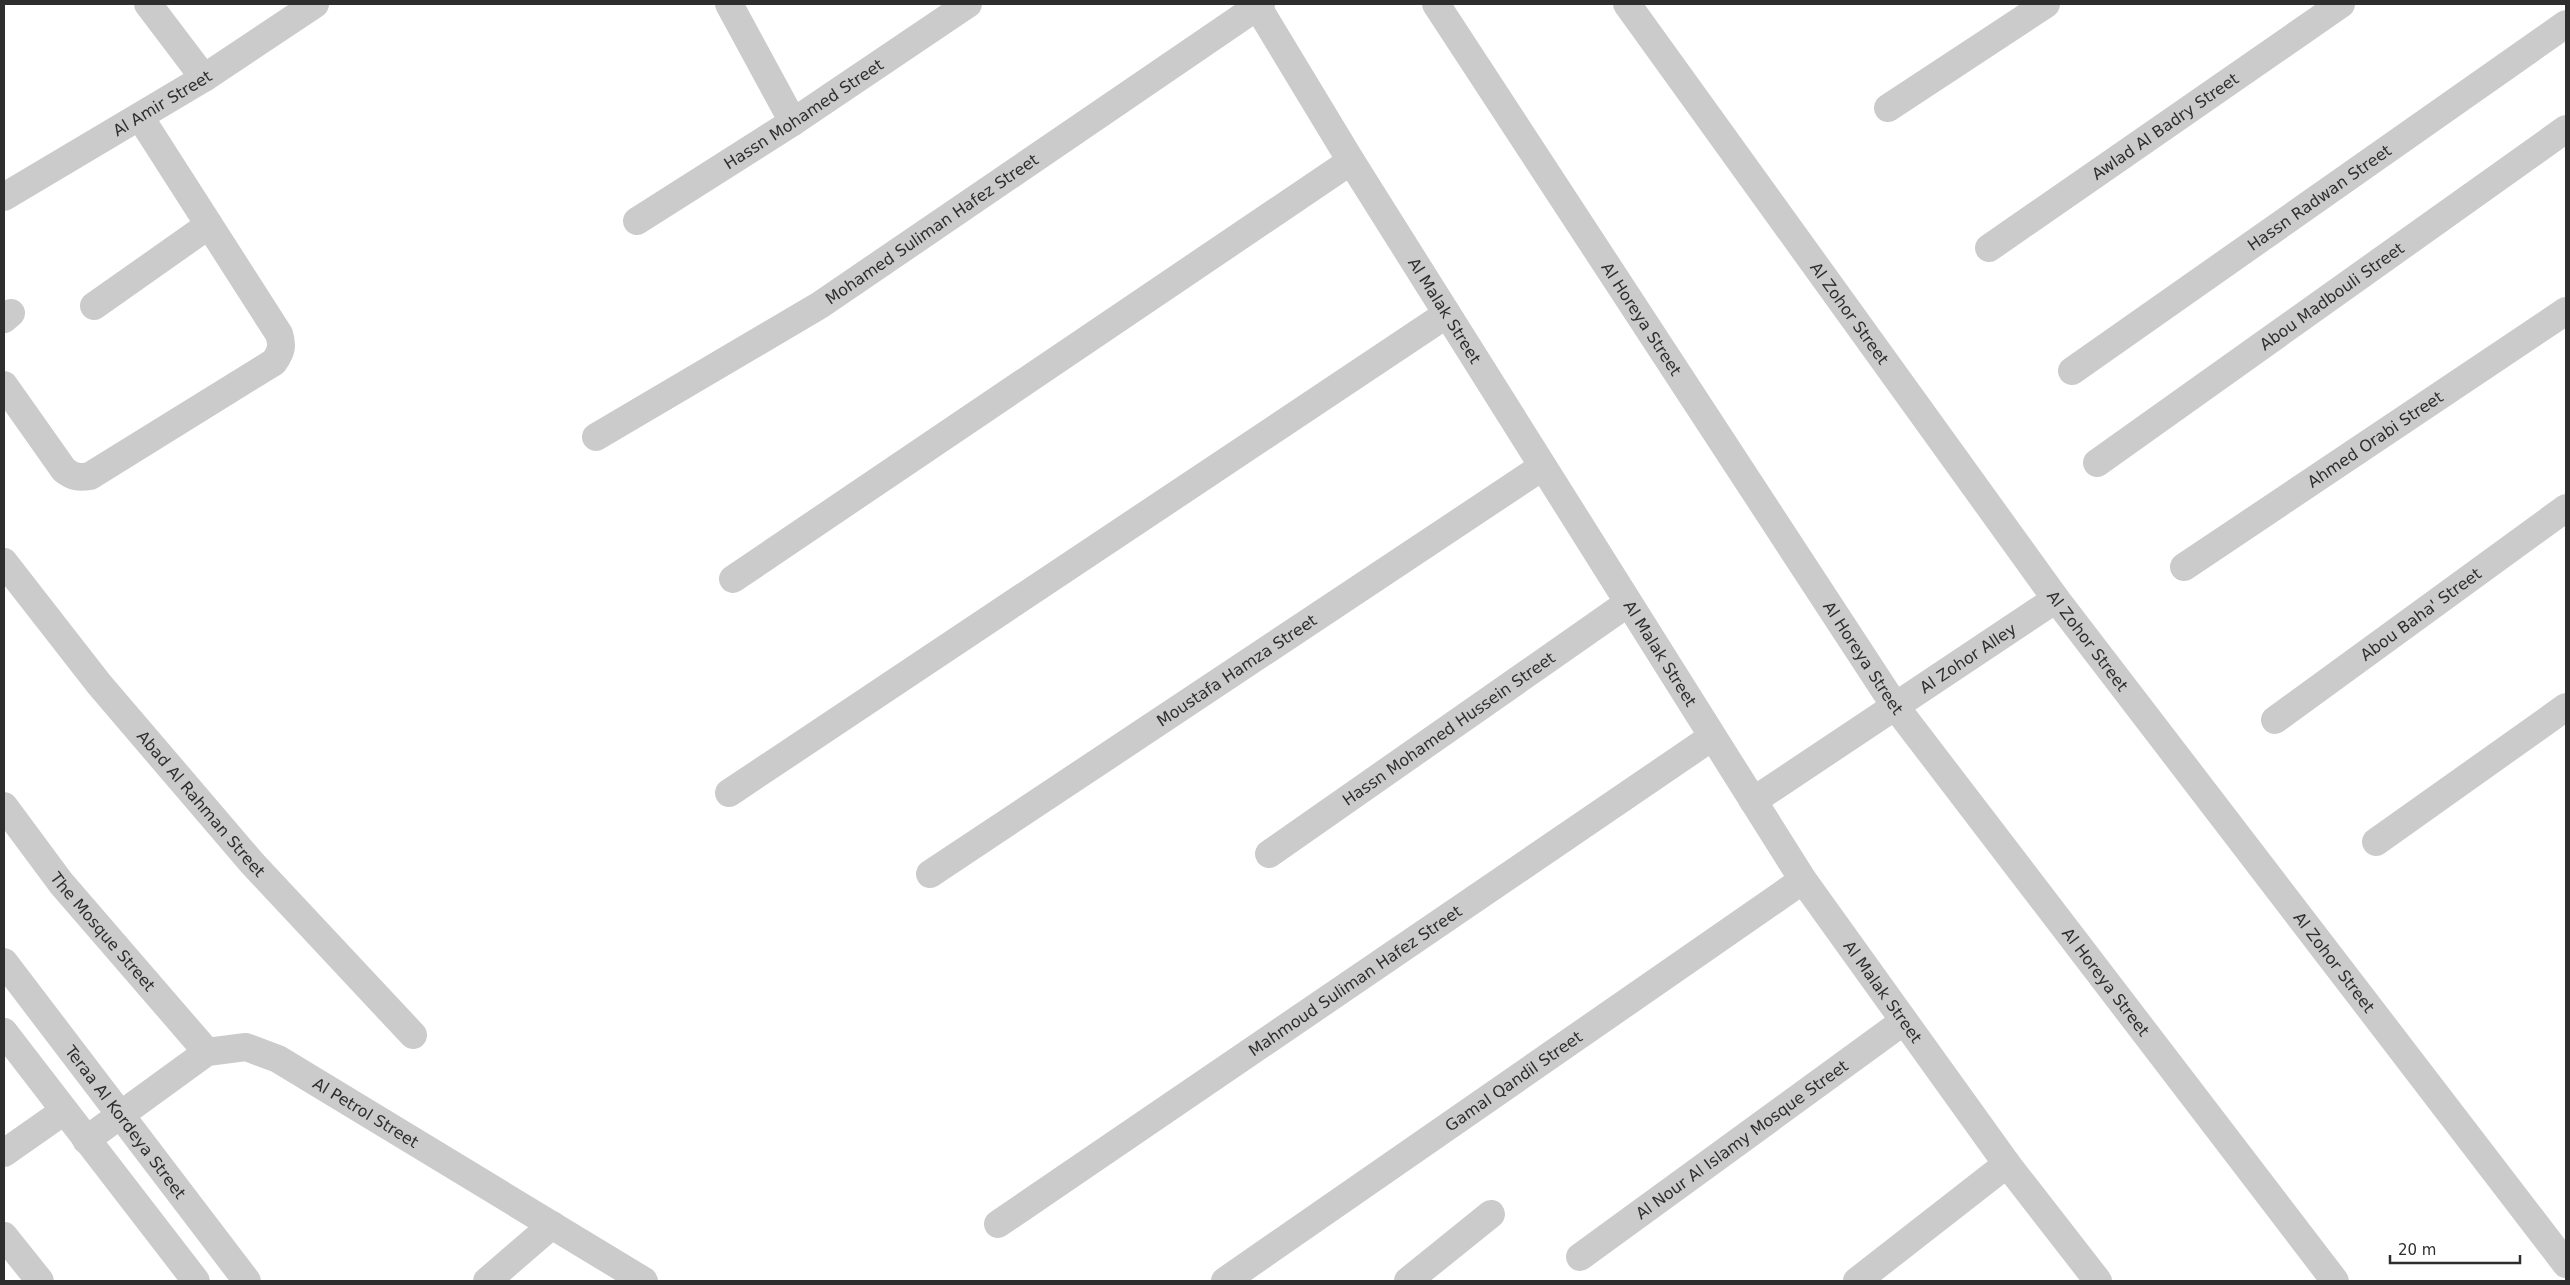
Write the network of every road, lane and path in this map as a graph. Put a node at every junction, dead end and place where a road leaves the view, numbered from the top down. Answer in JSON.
{"nodes":[{"id":1,"x":148,"y":4,"type":"edge"},
{"id":2,"x":315,"y":4,"type":"edge"},
{"id":3,"x":729,"y":4,"type":"edge"},
{"id":4,"x":1436,"y":4,"type":"edge"},
{"id":5,"x":1627,"y":4,"type":"edge"},
{"id":6,"x":2046,"y":4,"type":"edge"},
{"id":7,"x":2341,"y":4,"type":"edge"},
{"id":8,"x":962,"y":5,"type":"edge"},
{"id":9,"x":1258,"y":5,"type":"edge"},
{"id":10,"x":2566,"y":24,"type":"edge"},
{"id":11,"x":204,"y":78,"type":"junction"},
{"id":12,"x":1888,"y":108,"type":"dead end"},
{"id":13,"x":140,"y":116,"type":"junction"},
{"id":14,"x":793,"y":122,"type":"junction"},
{"id":15,"x":2566,"y":129,"type":"edge"},
{"id":16,"x":1351,"y":160,"type":"junction"},
{"id":17,"x":4,"y":197,"type":"edge"},
{"id":18,"x":637,"y":221,"type":"dead end"},
{"id":19,"x":209,"y":226,"type":"junction"},
{"id":20,"x":1988,"y":248,"type":"dead end"},
{"id":21,"x":94,"y":306,"type":"dead end"},
{"id":22,"x":2566,"y":311,"type":"edge"},
{"id":23,"x":1447,"y":314,"type":"junction"},
{"id":24,"x":2072,"y":371,"type":"dead end"},
{"id":25,"x":4,"y":385,"type":"edge"},
{"id":26,"x":596,"y":437,"type":"dead end"},
{"id":27,"x":2097,"y":463,"type":"dead end"},
{"id":28,"x":1542,"y":467,"type":"junction"},
{"id":29,"x":2566,"y":508,"type":"edge"},
{"id":30,"x":4,"y":562,"type":"edge"},
{"id":31,"x":2184,"y":567,"type":"dead end"},
{"id":32,"x":733,"y":579,"type":"dead end"},
{"id":33,"x":2056,"y":599,"type":"junction"},
{"id":34,"x":1628,"y":603,"type":"junction"},
{"id":35,"x":1895,"y":706,"type":"junction"},
{"id":36,"x":2566,"y":707,"type":"edge"},
{"id":37,"x":2275,"y":720,"type":"dead end"},
{"id":38,"x":1712,"y":737,"type":"junction"},
{"id":39,"x":729,"y":793,"type":"dead end"},
{"id":40,"x":1752,"y":801,"type":"junction"},
{"id":41,"x":4,"y":806,"type":"edge"},
{"id":42,"x":2376,"y":842,"type":"dead end"},
{"id":43,"x":1269,"y":854,"type":"dead end"},
{"id":44,"x":930,"y":874,"type":"dead end"},
{"id":45,"x":1804,"y":880,"type":"junction"},
{"id":46,"x":4,"y":962,"type":"edge"},
{"id":47,"x":1904,"y":1021,"type":"junction"},
{"id":48,"x":4,"y":1032,"type":"edge"},
{"id":49,"x":413,"y":1035,"type":"dead end"},
{"id":50,"x":207,"y":1052,"type":"junction"},
{"id":51,"x":64,"y":1111,"type":"junction"},
{"id":52,"x":122,"y":1114,"type":"junction"},
{"id":53,"x":86,"y":1140,"type":"junction"},
{"id":54,"x":4,"y":1153,"type":"edge"},
{"id":55,"x":2007,"y":1164,"type":"junction"},
{"id":56,"x":1490,"y":1214,"type":"dead end"},
{"id":57,"x":998,"y":1224,"type":"dead end"},
{"id":58,"x":552,"y":1226,"type":"junction"},
{"id":59,"x":4,"y":1236,"type":"edge"},
{"id":60,"x":1580,"y":1258,"type":"dead end"},
{"id":61,"x":2566,"y":1264,"type":"edge"},
{"id":62,"x":636,"y":1279,"type":"edge"},
{"id":63,"x":40,"y":1281,"type":"edge"},
{"id":64,"x":196,"y":1281,"type":"edge"},
{"id":65,"x":247,"y":1281,"type":"edge"},
{"id":66,"x":487,"y":1281,"type":"edge"},
{"id":67,"x":1225,"y":1281,"type":"edge"},
{"id":68,"x":1408,"y":1281,"type":"edge"},
{"id":69,"x":1857,"y":1281,"type":"edge"},
{"id":70,"x":2098,"y":1281,"type":"edge"},
{"id":71,"x":2335,"y":1281,"type":"edge"}],
"edges":[{"from":1,"to":11,"type":"street"},
{"from":2,"to":11,"type":"street","name":"Al Amir Street"},
{"from":3,"to":14,"type":"street"},
{"from":4,"to":35,"type":"street","name":"Al Horeya Street"},
{"from":5,"to":33,"type":"street","name":"Al Zohor Street"},
{"from":6,"to":12,"type":"street"},
{"from":7,"to":20,"type":"street","name":"Awlad Al Badry Street"},
{"from":8,"to":14,"type":"street","name":"Hassn Mohamed Street"},
{"from":9,"to":16,"type":"street","name":"Al Malak Street"},
{"from":9,"to":26,"type":"street","name":"Mohamed Suliman Hafez Street"},
{"from":10,"to":24,"type":"street","name":"Hassn Radwan Street"},
{"from":11,"to":13,"type":"street","name":"Al Amir Street"},
{"from":13,"to":17,"type":"street","name":"Al Amir Street"},
{"from":13,"to":19,"type":"street"},
{"from":14,"to":18,"type":"street","name":"Hassn Mohamed Street"},
{"from":15,"to":27,"type":"street","name":"Abou Madbouli Street"},
{"from":16,"to":23,"type":"street","name":"Al Malak Street"},
{"from":16,"to":32,"type":"street"},
{"from":19,"to":21,"type":"street"},
{"from":19,"to":25,"type":"street"},
{"from":22,"to":31,"type":"street","name":"Ahmed Orabi Street"},
{"from":23,"to":28,"type":"street","name":"Al Malak Street"},
{"from":23,"to":39,"type":"street"},
{"from":28,"to":34,"type":"street","name":"Al Malak Street"},
{"from":28,"to":44,"type":"street","name":"Moustafa Hamza Street"},
{"from":29,"to":37,"type":"street","name":"Abou Baha' Street"},
{"from":30,"to":49,"type":"street","name":"Abad Al Rahman Street"},
{"from":33,"to":35,"type":"street","name":"Al Zohor Alley"},
{"from":33,"to":61,"type":"street","name":"Al Zohor Street"},
{"from":34,"to":38,"type":"street","name":"Al Malak Street"},
{"from":34,"to":43,"type":"street","name":"Hassn Mohamed Hussein Street"},
{"from":35,"to":40,"type":"street","name":"Al Zohor Alley"},
{"from":35,"to":71,"type":"street","name":"Al Horeya Street"},
{"from":36,"to":42,"type":"street"},
{"from":38,"to":40,"type":"street","name":"Al Malak Street"},
{"from":38,"to":57,"type":"street","name":"Mahmoud Suliman Hafez Street"},
{"from":40,"to":45,"type":"street","name":"Al Malak Street"},
{"from":41,"to":50,"type":"street","name":"The Mosque Street"},
{"from":45,"to":47,"type":"street","name":"Al Malak Street"},
{"from":45,"to":67,"type":"street","name":"Gamal Qandil Street"},
{"from":46,"to":52,"type":"street","name":"Teraa Al Kordeya Street"},
{"from":47,"to":55,"type":"street","name":"Al Malak Street"},
{"from":47,"to":60,"type":"street","name":"Al Nour Al Islamy Mosque Street"},
{"from":48,"to":51,"type":"street"},
{"from":50,"to":52,"type":"street","name":"Al Petrol Street"},
{"from":50,"to":58,"type":"street","name":"Al Petrol Street"},
{"from":51,"to":53,"type":"street"},
{"from":51,"to":54,"type":"street"},
{"from":52,"to":53,"type":"street","name":"Al Petrol Street"},
{"from":52,"to":65,"type":"street","name":"Teraa Al Kordeya Street"},
{"from":53,"to":64,"type":"street"},
{"from":55,"to":69,"type":"street"},
{"from":55,"to":70,"type":"street","name":"Al Malak Street"},
{"from":56,"to":68,"type":"street"},
{"from":58,"to":62,"type":"street","name":"Al Petrol Street"},
{"from":58,"to":66,"type":"street"},
{"from":59,"to":63,"type":"street"}]}
